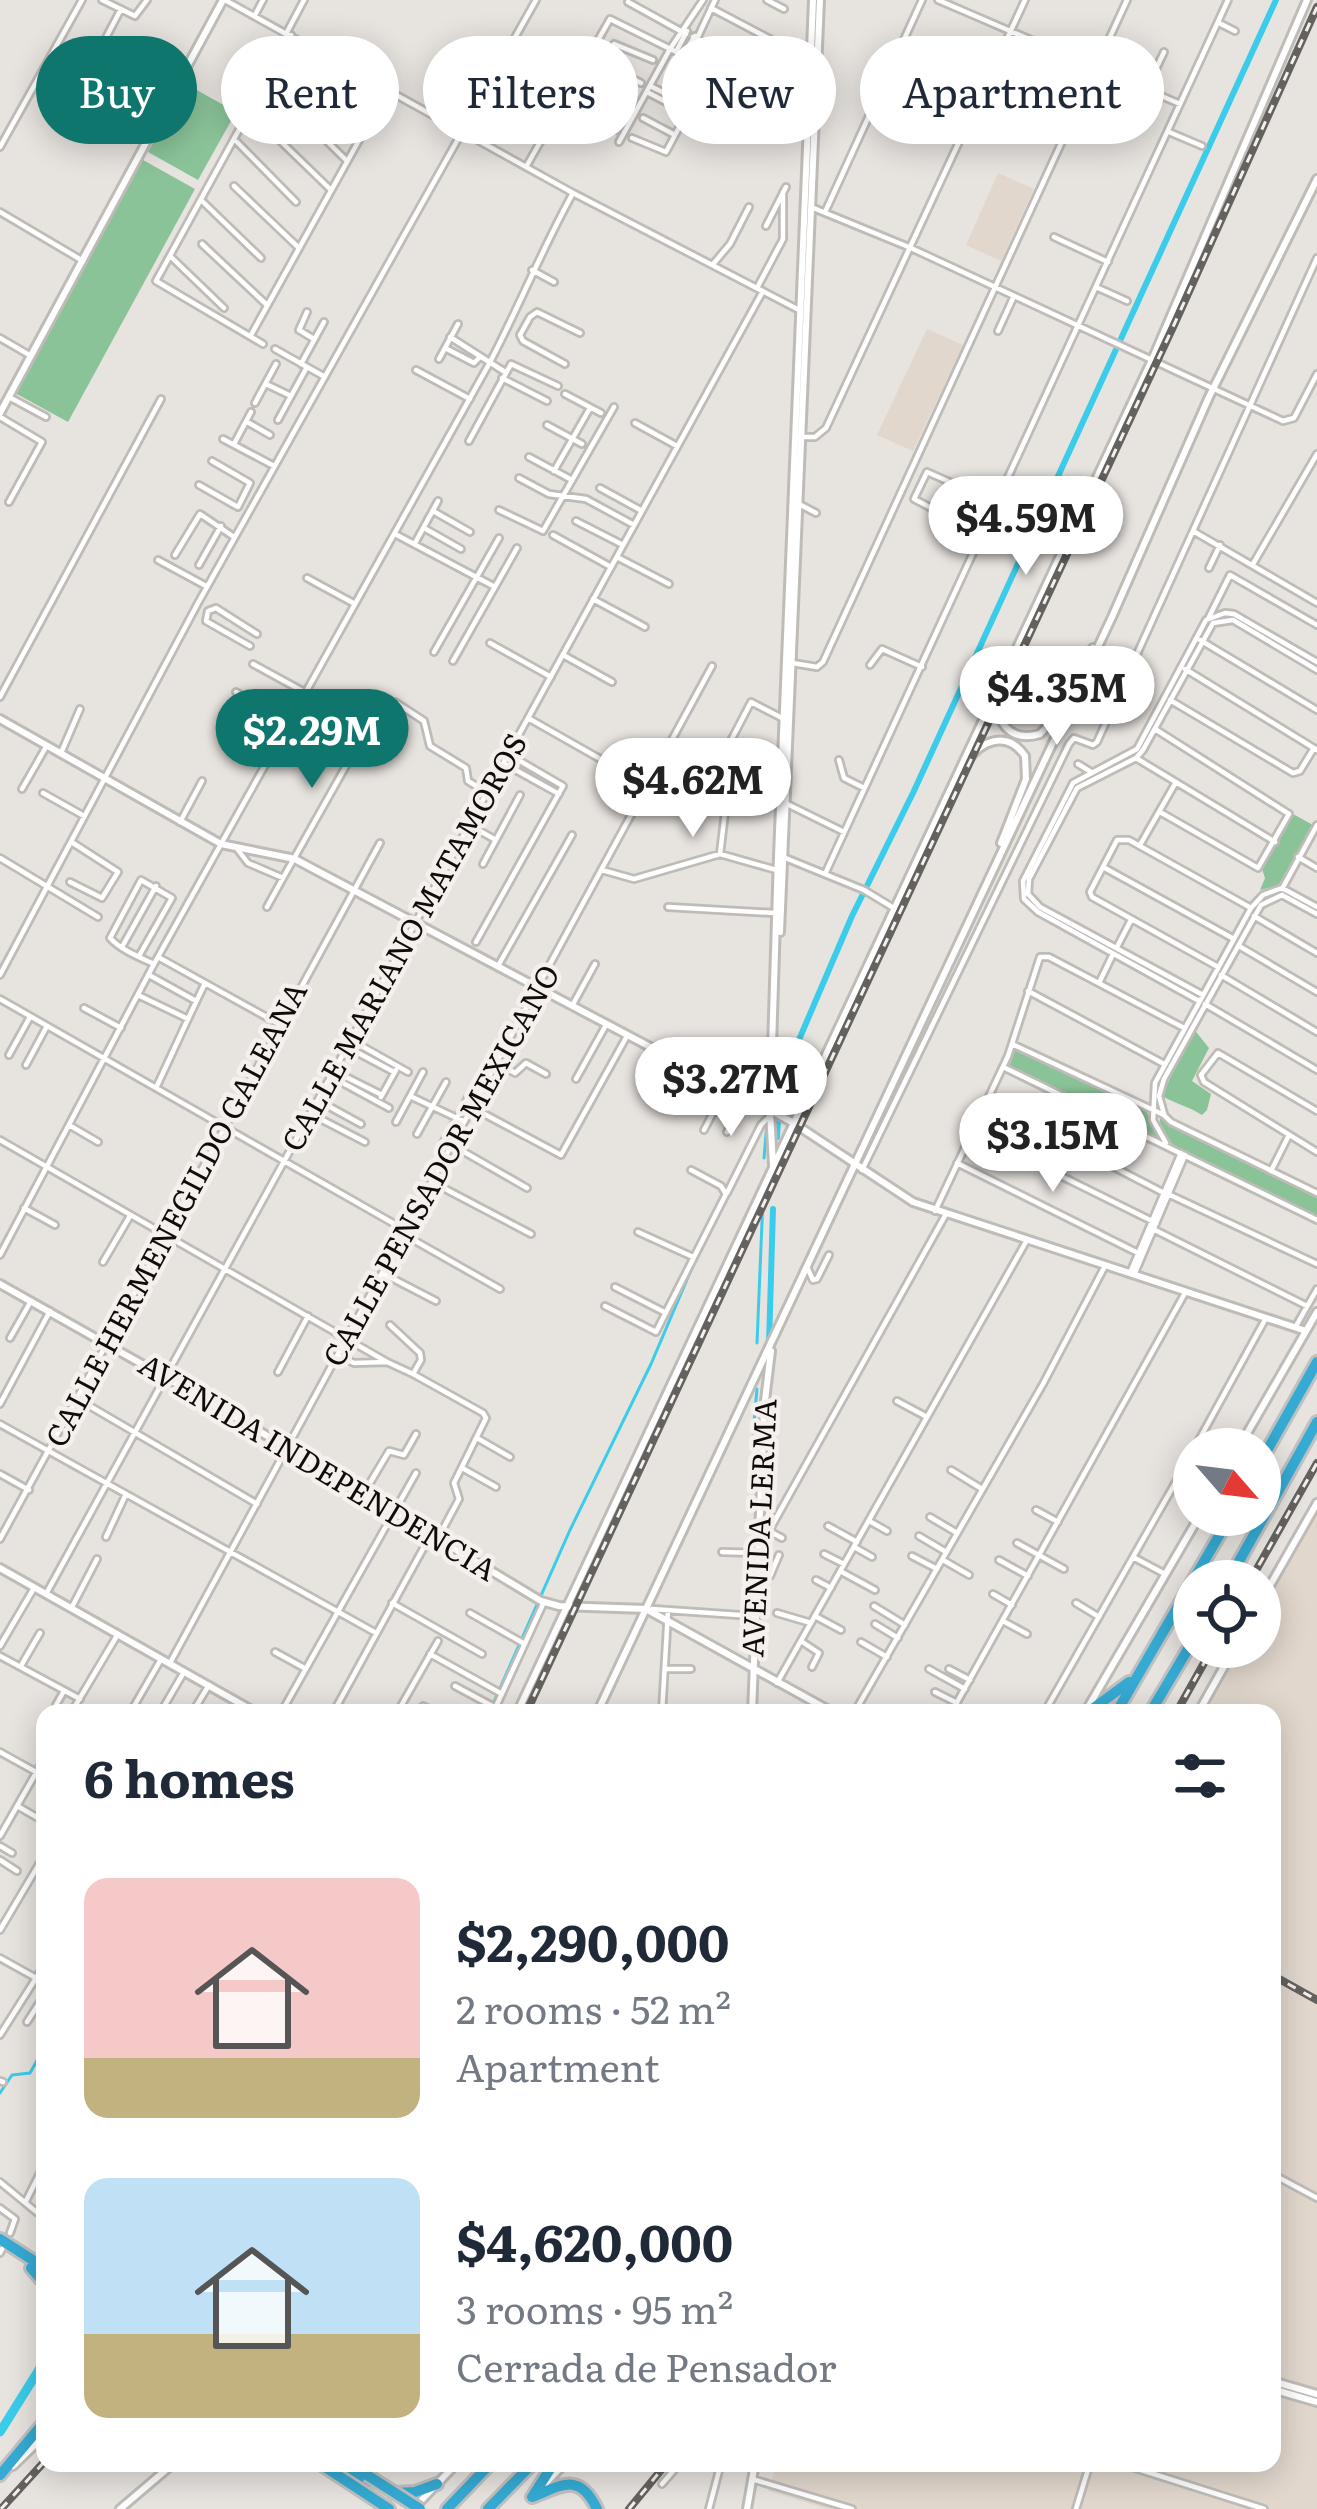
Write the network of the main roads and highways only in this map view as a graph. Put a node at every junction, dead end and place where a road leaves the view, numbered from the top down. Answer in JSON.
{"nodes":[{"id":1,"x":224,"y":0,"type":"edge"},
{"id":2,"x":816,"y":0,"type":"edge"},
{"id":3,"x":1308,"y":0,"type":"edge"},
{"id":4,"x":1317,"y":179,"type":"edge"},
{"id":5,"x":1314,"y":193,"type":"edge"},
{"id":6,"x":0,"y":412,"type":"edge"},
{"id":7,"x":799,"y":437,"type":"junction"},
{"id":8,"x":1112,"y":617,"type":"junction"},
{"id":9,"x":791,"y":663,"type":"junction"},
{"id":10,"x":999,"y":682,"type":"junction"},
{"id":11,"x":0,"y":719,"type":"edge"},
{"id":12,"x":937,"y":817,"type":"junction"},
{"id":13,"x":780,"y":856,"type":"junction"},
{"id":14,"x":998,"y":858,"type":"junction"},
{"id":15,"x":774,"y":1114,"type":"junction"},
{"id":16,"x":792,"y":1122,"type":"junction"},
{"id":17,"x":858,"y":1167,"type":"junction"},
{"id":18,"x":773,"y":1168,"type":"junction"},
{"id":19,"x":0,"y":1284,"type":"edge"},
{"id":20,"x":1317,"y":1312,"type":"edge"},
{"id":21,"x":1306,"y":1331,"type":"junction"},
{"id":22,"x":772,"y":1344,"type":"junction"},
{"id":23,"x":1316,"y":1361,"type":"edge"},
{"id":24,"x":1317,"y":1422,"type":"edge"},
{"id":25,"x":1250,"y":1428,"type":"edge"},
{"id":26,"x":1279,"y":1428,"type":"edge"},
{"id":27,"x":1317,"y":1503,"type":"edge"},
{"id":28,"x":1188,"y":1536,"type":"edge"},
{"id":29,"x":1219,"y":1536,"type":"edge"},
{"id":30,"x":1240,"y":1560,"type":"edge"},
{"id":31,"x":1281,"y":1566,"type":"edge"},
{"id":32,"x":0,"y":1568,"type":"edge"},
{"id":33,"x":566,"y":1604,"type":"junction"},
{"id":34,"x":646,"y":1609,"type":"junction"},
{"id":35,"x":750,"y":1668,"type":"junction"},
{"id":36,"x":1177,"y":1668,"type":"edge"},
{"id":37,"x":1223,"y":1668,"type":"edge"},
{"id":38,"x":1139,"y":1671,"type":"junction"},
{"id":39,"x":239,"y":1704,"type":"edge"},
{"id":40,"x":521,"y":1704,"type":"edge"},
{"id":41,"x":601,"y":1704,"type":"edge"},
{"id":42,"x":752,"y":1704,"type":"edge"},
{"id":43,"x":817,"y":1704,"type":"edge"},
{"id":44,"x":1091,"y":1704,"type":"edge"},
{"id":45,"x":1100,"y":1704,"type":"edge"},
{"id":46,"x":1121,"y":1704,"type":"edge"},
{"id":47,"x":1155,"y":1704,"type":"edge"},
{"id":48,"x":1203,"y":1704,"type":"edge"},
{"id":49,"x":3,"y":2244,"type":"edge"},
{"id":50,"x":36,"y":2269,"type":"edge"},
{"id":51,"x":1281,"y":2388,"type":"edge"},
{"id":52,"x":1317,"y":2398,"type":"edge"},
{"id":53,"x":36,"y":2432,"type":"edge"},
{"id":54,"x":36,"y":2443,"type":"edge"},
{"id":55,"x":165,"y":2472,"type":"edge"},
{"id":56,"x":333,"y":2472,"type":"edge"},
{"id":57,"x":360,"y":2472,"type":"edge"},
{"id":58,"x":363,"y":2472,"type":"edge"},
{"id":59,"x":449,"y":2472,"type":"edge"},
{"id":60,"x":482,"y":2472,"type":"edge"},
{"id":61,"x":524,"y":2472,"type":"edge"},
{"id":62,"x":548,"y":2472,"type":"edge"},
{"id":63,"x":557,"y":2472,"type":"edge"},
{"id":64,"x":753,"y":2472,"type":"edge"},
{"id":65,"x":0,"y":2477,"type":"edge"},
{"id":66,"x":438,"y":2483,"type":"junction"},
{"id":67,"x":529,"y":2502,"type":"edge"},
{"id":68,"x":120,"y":2509,"type":"edge"},
{"id":69,"x":389,"y":2509,"type":"edge"},
{"id":70,"x":417,"y":2509,"type":"edge"},
{"id":71,"x":447,"y":2509,"type":"edge"},
{"id":72,"x":488,"y":2509,"type":"edge"},
{"id":73,"x":597,"y":2509,"type":"edge"},
{"id":74,"x":747,"y":2509,"type":"edge"}],
"edges":[{"from":1,"to":6,"type":"main road"},
{"from":2,"to":7,"type":"main road"},
{"from":3,"to":10,"type":"main road"},
{"from":4,"to":5,"type":"main road"},
{"from":5,"to":8,"type":"main road"},
{"from":7,"to":9,"type":"main road"},
{"from":7,"to":9,"type":"main road"},
{"from":8,"to":10,"type":"main road"},
{"from":8,"to":14,"type":"main road"},
{"from":9,"to":13,"type":"main road"},
{"from":9,"to":13,"type":"main road"},
{"from":10,"to":12,"type":"main road"},
{"from":11,"to":15,"type":"main road"},
{"from":12,"to":14,"type":"main road"},
{"from":12,"to":16,"type":"main road"},
{"from":13,"to":15,"type":"main road"},
{"from":14,"to":17,"type":"main road"},
{"from":15,"to":16,"type":"main road"},
{"from":15,"to":18,"type":"main road"},
{"from":16,"to":17,"type":"main road"},
{"from":16,"to":18,"type":"main road"},
{"from":17,"to":21,"type":"main road"},
{"from":17,"to":22,"type":"main road"},
{"from":18,"to":33,"type":"main road"},
{"from":19,"to":33,"type":"main road","name":"AVENIDA INDEPENDENCIA"},
{"from":20,"to":21,"type":"main road"},
{"from":21,"to":25,"type":"main road"},
{"from":22,"to":34,"type":"main road"},
{"from":22,"to":35,"type":"main road","name":"AVENIDA LERMA"},
{"from":23,"to":26,"type":"highway"},
{"from":24,"to":30,"type":"highway"},
{"from":27,"to":31,"type":"main road"},
{"from":28,"to":44,"type":"main road"},
{"from":29,"to":38,"type":"highway"},
{"from":32,"to":39,"type":"main road"},
{"from":33,"to":34,"type":"main road","name":"AVENIDA INDEPENDENCIA"},
{"from":33,"to":40,"type":"main road"},
{"from":34,"to":35,"type":"main road","name":"AVENIDA INDEPENDENCIA"},
{"from":34,"to":41,"type":"main road"},
{"from":35,"to":42,"type":"main road","name":"AVENIDA LERMA"},
{"from":35,"to":43,"type":"main road","name":"AVENIDA INDEPENDENCIA"},
{"from":36,"to":47,"type":"highway"},
{"from":37,"to":48,"type":"main road"},
{"from":38,"to":45,"type":"highway"},
{"from":38,"to":46,"type":"highway"},
{"from":49,"to":50,"type":"highway"},
{"from":51,"to":52,"type":"main road"},
{"from":53,"to":65,"type":"highway"},
{"from":54,"to":65,"type":"main road"},
{"from":55,"to":68,"type":"main road"},
{"from":56,"to":69,"type":"highway"},
{"from":57,"to":66,"type":"highway"},
{"from":58,"to":70,"type":"highway","bridge":true},
{"from":59,"to":66,"type":"main road"},
{"from":60,"to":71,"type":"highway"},
{"from":61,"to":72,"type":"highway"},
{"from":62,"to":67,"type":"highway"},
{"from":63,"to":67,"type":"main road"},
{"from":64,"to":74,"type":"main road"},
{"from":66,"to":70,"type":"main road"},
{"from":67,"to":73,"type":"highway"}]}
